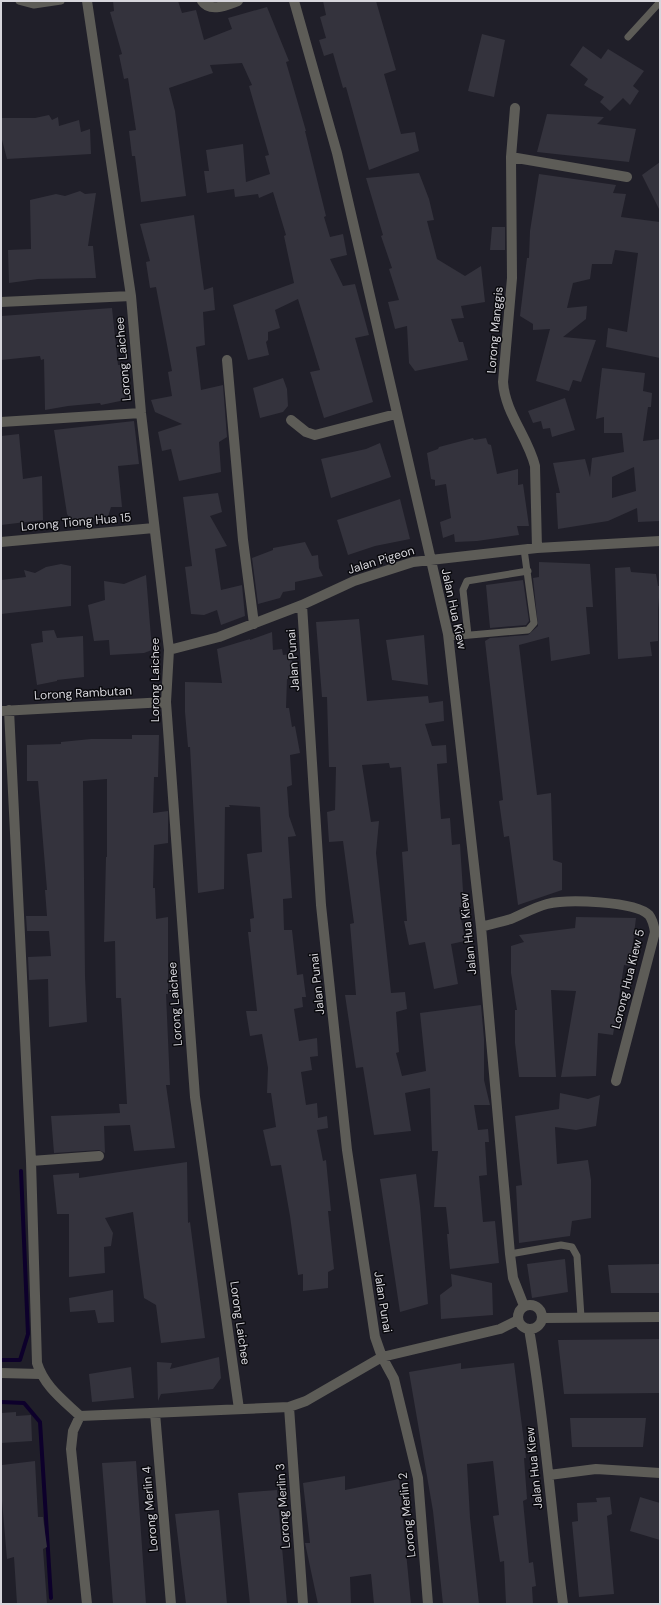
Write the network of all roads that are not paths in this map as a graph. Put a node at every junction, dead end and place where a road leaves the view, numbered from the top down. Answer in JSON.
{"nodes":[{"id":1,"x":19,"y":1,"type":"edge"},
{"id":2,"x":61,"y":1,"type":"edge"},
{"id":3,"x":87,"y":1,"type":"edge"},
{"id":4,"x":202,"y":1,"type":"edge"},
{"id":5,"x":238,"y":1,"type":"edge"},
{"id":6,"x":294,"y":1,"type":"edge"},
{"id":7,"x":53,"y":2,"type":"edge"},
{"id":8,"x":660,"y":2,"type":"edge"},
{"id":9,"x":628,"y":37,"type":"dead end"},
{"id":10,"x":515,"y":108,"type":"dead end"},
{"id":11,"x":511,"y":157,"type":"junction"},
{"id":12,"x":627,"y":177,"type":"dead end"},
{"id":13,"x":131,"y":296,"type":"junction"},
{"id":14,"x":1,"y":302,"type":"edge"},
{"id":15,"x":227,"y":360,"type":"dead end"},
{"id":16,"x":141,"y":414,"type":"junction"},
{"id":17,"x":396,"y":414,"type":"junction"},
{"id":18,"x":291,"y":420,"type":"dead end"},
{"id":19,"x":1,"y":422,"type":"edge"},
{"id":20,"x":154,"y":528,"type":"junction"},
{"id":21,"x":1,"y":542,"type":"edge"},
{"id":22,"x":660,"y":542,"type":"edge"},
{"id":23,"x":537,"y":548,"type":"junction"},
{"id":24,"x":524,"y":550,"type":"junction"},
{"id":25,"x":430,"y":560,"type":"junction"},
{"id":26,"x":528,"y":571,"type":"junction"},
{"id":27,"x":302,"y":605,"type":"junction"},
{"id":28,"x":254,"y":624,"type":"junction"},
{"id":29,"x":468,"y":635,"type":"junction"},
{"id":30,"x":448,"y":637,"type":"junction"},
{"id":31,"x":170,"y":650,"type":"junction"},
{"id":32,"x":166,"y":702,"type":"junction"},
{"id":33,"x":5,"y":710,"type":"edge"},
{"id":34,"x":481,"y":927,"type":"junction"},
{"id":35,"x":616,"y":1081,"type":"dead end"},
{"id":36,"x":99,"y":1156,"type":"dead end"},
{"id":37,"x":30,"y":1161,"type":"junction"},
{"id":38,"x":510,"y":1254,"type":"junction"},
{"id":39,"x":524,"y":1306,"type":"junction"},
{"id":40,"x":581,"y":1317,"type":"junction"},
{"id":41,"x":543,"y":1318,"type":"junction"},
{"id":42,"x":660,"y":1318,"type":"edge"},
{"id":43,"x":518,"y":1320,"type":"junction"},
{"id":44,"x":529,"y":1329,"type":"junction"},
{"id":45,"x":382,"y":1357,"type":"junction"},
{"id":46,"x":1,"y":1374,"type":"edge"},
{"id":47,"x":40,"y":1374,"type":"junction"},
{"id":48,"x":289,"y":1406,"type":"junction"},
{"id":49,"x":239,"y":1409,"type":"junction"},
{"id":50,"x":155,"y":1413,"type":"junction"},
{"id":51,"x":80,"y":1416,"type":"junction"},
{"id":52,"x":660,"y":1473,"type":"edge"},
{"id":53,"x":549,"y":1476,"type":"junction"},
{"id":54,"x":87,"y":1604,"type":"edge"},
{"id":55,"x":171,"y":1604,"type":"edge"},
{"id":56,"x":303,"y":1604,"type":"edge"},
{"id":57,"x":428,"y":1604,"type":"edge"},
{"id":58,"x":563,"y":1604,"type":"edge"}],
"edges":[{"from":1,"to":7,"type":"lane"},
{"from":2,"to":7,"type":"lane"},
{"from":3,"to":13,"type":"street","name":"Lorong Laichee"},
{"from":4,"to":5,"type":"street"},
{"from":6,"to":17,"type":"street","name":"Jalan Hua Kiew"},
{"from":8,"to":9,"type":"lane"},
{"from":10,"to":11,"type":"street","name":"Lorong Manggis"},
{"from":11,"to":12,"type":"street"},
{"from":11,"to":23,"type":"street","name":"Lorong Manggis"},
{"from":13,"to":14,"type":"street"},
{"from":13,"to":16,"type":"street","name":"Lorong Laichee"},
{"from":15,"to":28,"type":"street"},
{"from":16,"to":19,"type":"street"},
{"from":16,"to":20,"type":"street","name":"Lorong Laichee"},
{"from":17,"to":18,"type":"street"},
{"from":17,"to":25,"type":"street","name":"Jalan Hua Kiew"},
{"from":20,"to":21,"type":"street","name":"Lorong Tiong Hua 15"},
{"from":20,"to":31,"type":"street","name":"Lorong Laichee"},
{"from":22,"to":23,"type":"street","name":"Jalan Pigeon"},
{"from":23,"to":24,"type":"street","name":"Jalan Pigeon"},
{"from":24,"to":25,"type":"street","name":"Jalan Pigeon"},
{"from":24,"to":26,"type":"lane"},
{"from":25,"to":27,"type":"street","name":"Jalan Pigeon"},
{"from":25,"to":30,"type":"street","name":"Jalan Hua Kiew"},
{"from":26,"to":29,"type":"lane"},
{"from":26,"to":29,"type":"lane"},
{"from":27,"to":28,"type":"street","name":"Jalan Pigeon"},
{"from":27,"to":45,"type":"street","name":"Jalan Punai"},
{"from":28,"to":31,"type":"street","name":"Jalan Pigeon"},
{"from":29,"to":30,"type":"lane"},
{"from":30,"to":34,"type":"street","name":"Jalan Hua Kiew"},
{"from":31,"to":32,"type":"street","name":"Lorong Laichee"},
{"from":32,"to":33,"type":"street","name":"Lorong Rambutan"},
{"from":32,"to":49,"type":"street","name":"Lorong Laichee"},
{"from":33,"to":37,"type":"street"},
{"from":34,"to":35,"type":"street","name":"Lorong Hua Kiew 5"},
{"from":34,"to":38,"type":"street","name":"Jalan Hua Kiew"},
{"from":36,"to":37,"type":"street"},
{"from":37,"to":47,"type":"street"},
{"from":38,"to":39,"type":"street","name":"Jalan Hua Kiew"},
{"from":38,"to":40,"type":"lane"},
{"from":39,"to":41,"type":"street"},
{"from":39,"to":43,"type":"street"},
{"from":40,"to":41,"type":"street"},
{"from":40,"to":42,"type":"street"},
{"from":41,"to":44,"type":"street"},
{"from":43,"to":44,"type":"street"},
{"from":43,"to":45,"type":"street"},
{"from":44,"to":53,"type":"street","name":"Jalan Hua Kiew"},
{"from":45,"to":48,"type":"street"},
{"from":45,"to":57,"type":"street","name":"Lorong Merlin 2"},
{"from":46,"to":47,"type":"street"},
{"from":47,"to":51,"type":"street"},
{"from":48,"to":49,"type":"street"},
{"from":48,"to":56,"type":"street","name":"Lorong Merlin 3"},
{"from":49,"to":50,"type":"street"},
{"from":50,"to":51,"type":"street"},
{"from":50,"to":55,"type":"street","name":"Lorong Merlin 4"},
{"from":51,"to":54,"type":"street"},
{"from":52,"to":53,"type":"street"},
{"from":53,"to":58,"type":"street","name":"Jalan Hua Kiew"}]}
